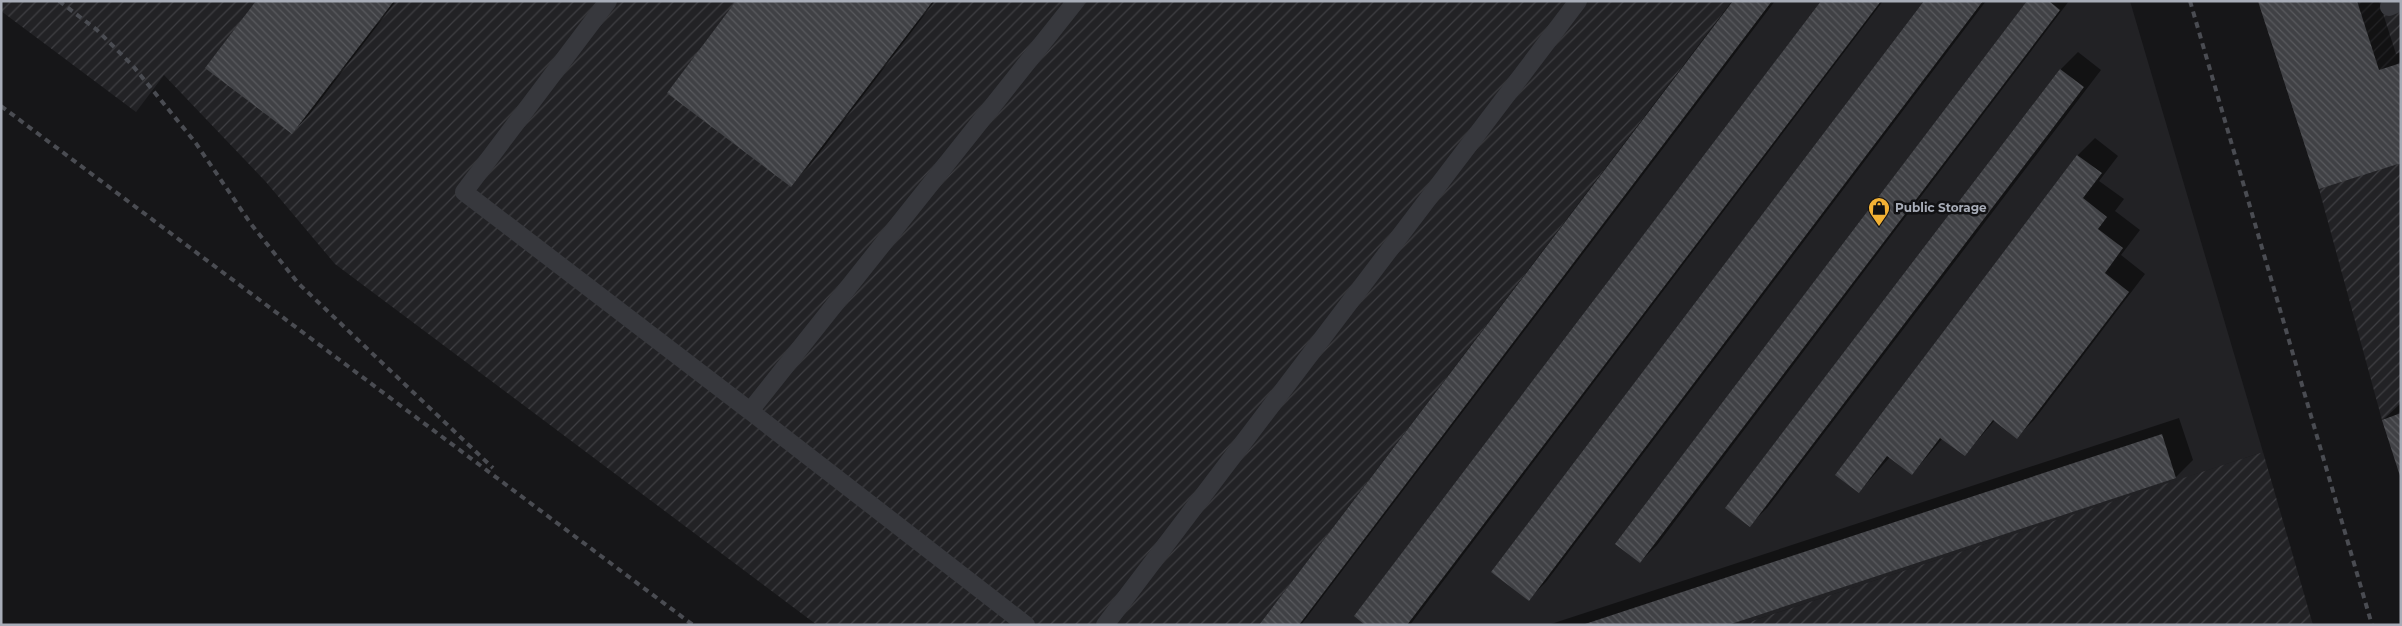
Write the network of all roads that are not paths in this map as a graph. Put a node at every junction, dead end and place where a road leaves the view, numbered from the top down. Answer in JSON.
{"nodes":[{"id":1,"x":608,"y":1,"type":"edge"},
{"id":2,"x":1076,"y":1,"type":"edge"},
{"id":3,"x":1578,"y":1,"type":"edge"},
{"id":4,"x":750,"y":411,"type":"junction"},
{"id":5,"x":1026,"y":625,"type":"edge"},
{"id":6,"x":1105,"y":625,"type":"edge"}],
"edges":[{"from":1,"to":4,"type":"lane"},
{"from":2,"to":4,"type":"lane"},
{"from":3,"to":6,"type":"lane"},
{"from":4,"to":5,"type":"lane"}]}
